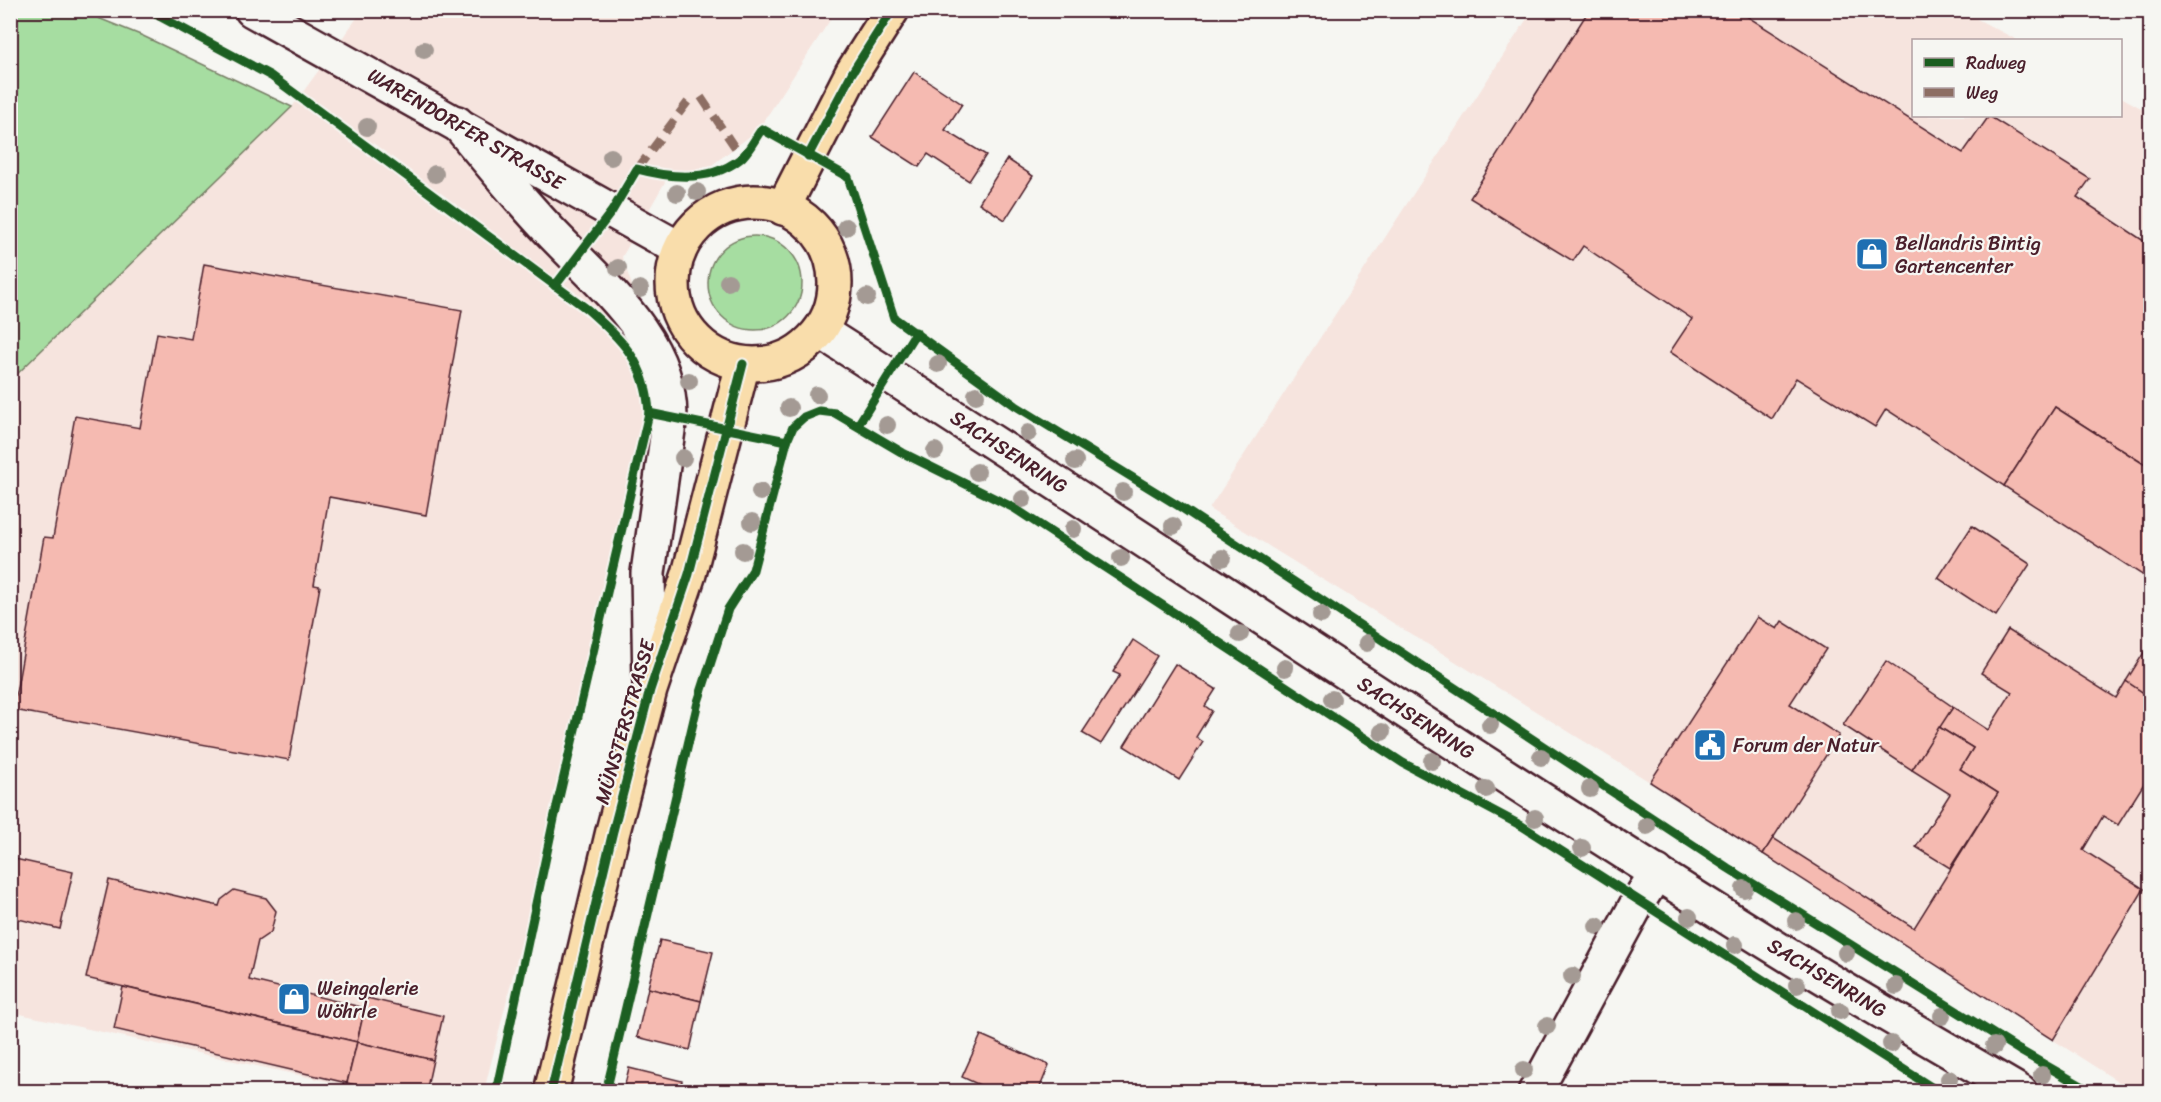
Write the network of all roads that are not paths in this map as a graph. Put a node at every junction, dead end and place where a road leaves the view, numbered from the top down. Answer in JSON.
{"nodes":[{"id":1,"x":252,"y":10,"type":"edge"},
{"id":2,"x":892,"y":10,"type":"edge"},
{"id":3,"x":457,"y":123,"type":"junction"},
{"id":4,"x":783,"y":208,"type":"junction"},
{"id":5,"x":680,"y":249,"type":"junction"},
{"id":6,"x":820,"y":331,"type":"junction"},
{"id":7,"x":743,"y":364,"type":"junction"},
{"id":8,"x":650,"y":690,"type":"junction"},
{"id":9,"x":1657,"y":872,"type":"junction"},
{"id":10,"x":551,"y":1092,"type":"edge"},
{"id":11,"x":1535,"y":1092,"type":"edge"},
{"id":12,"x":2020,"y":1092,"type":"edge"}],
"edges":[{"from":1,"to":3,"type":"street","name":"WARENDORFER STRASSE"},
{"from":2,"to":4,"type":"main road"},
{"from":3,"to":5,"type":"street","name":"WARENDORFER STRASSE"},
{"from":3,"to":8,"type":"street"},
{"from":4,"to":5,"type":"main road"},
{"from":4,"to":6,"type":"main road"},
{"from":5,"to":7,"type":"main road"},
{"from":6,"to":7,"type":"main road"},
{"from":6,"to":9,"type":"street","name":"SACHSENRING"},
{"from":7,"to":8,"type":"main road","name":"MÜNSTERSTRASSE"},
{"from":8,"to":10,"type":"main road","name":"MÜNSTERSTRASSE"},
{"from":9,"to":11,"type":"street"},
{"from":9,"to":12,"type":"street","name":"SACHSENRING"}]}
